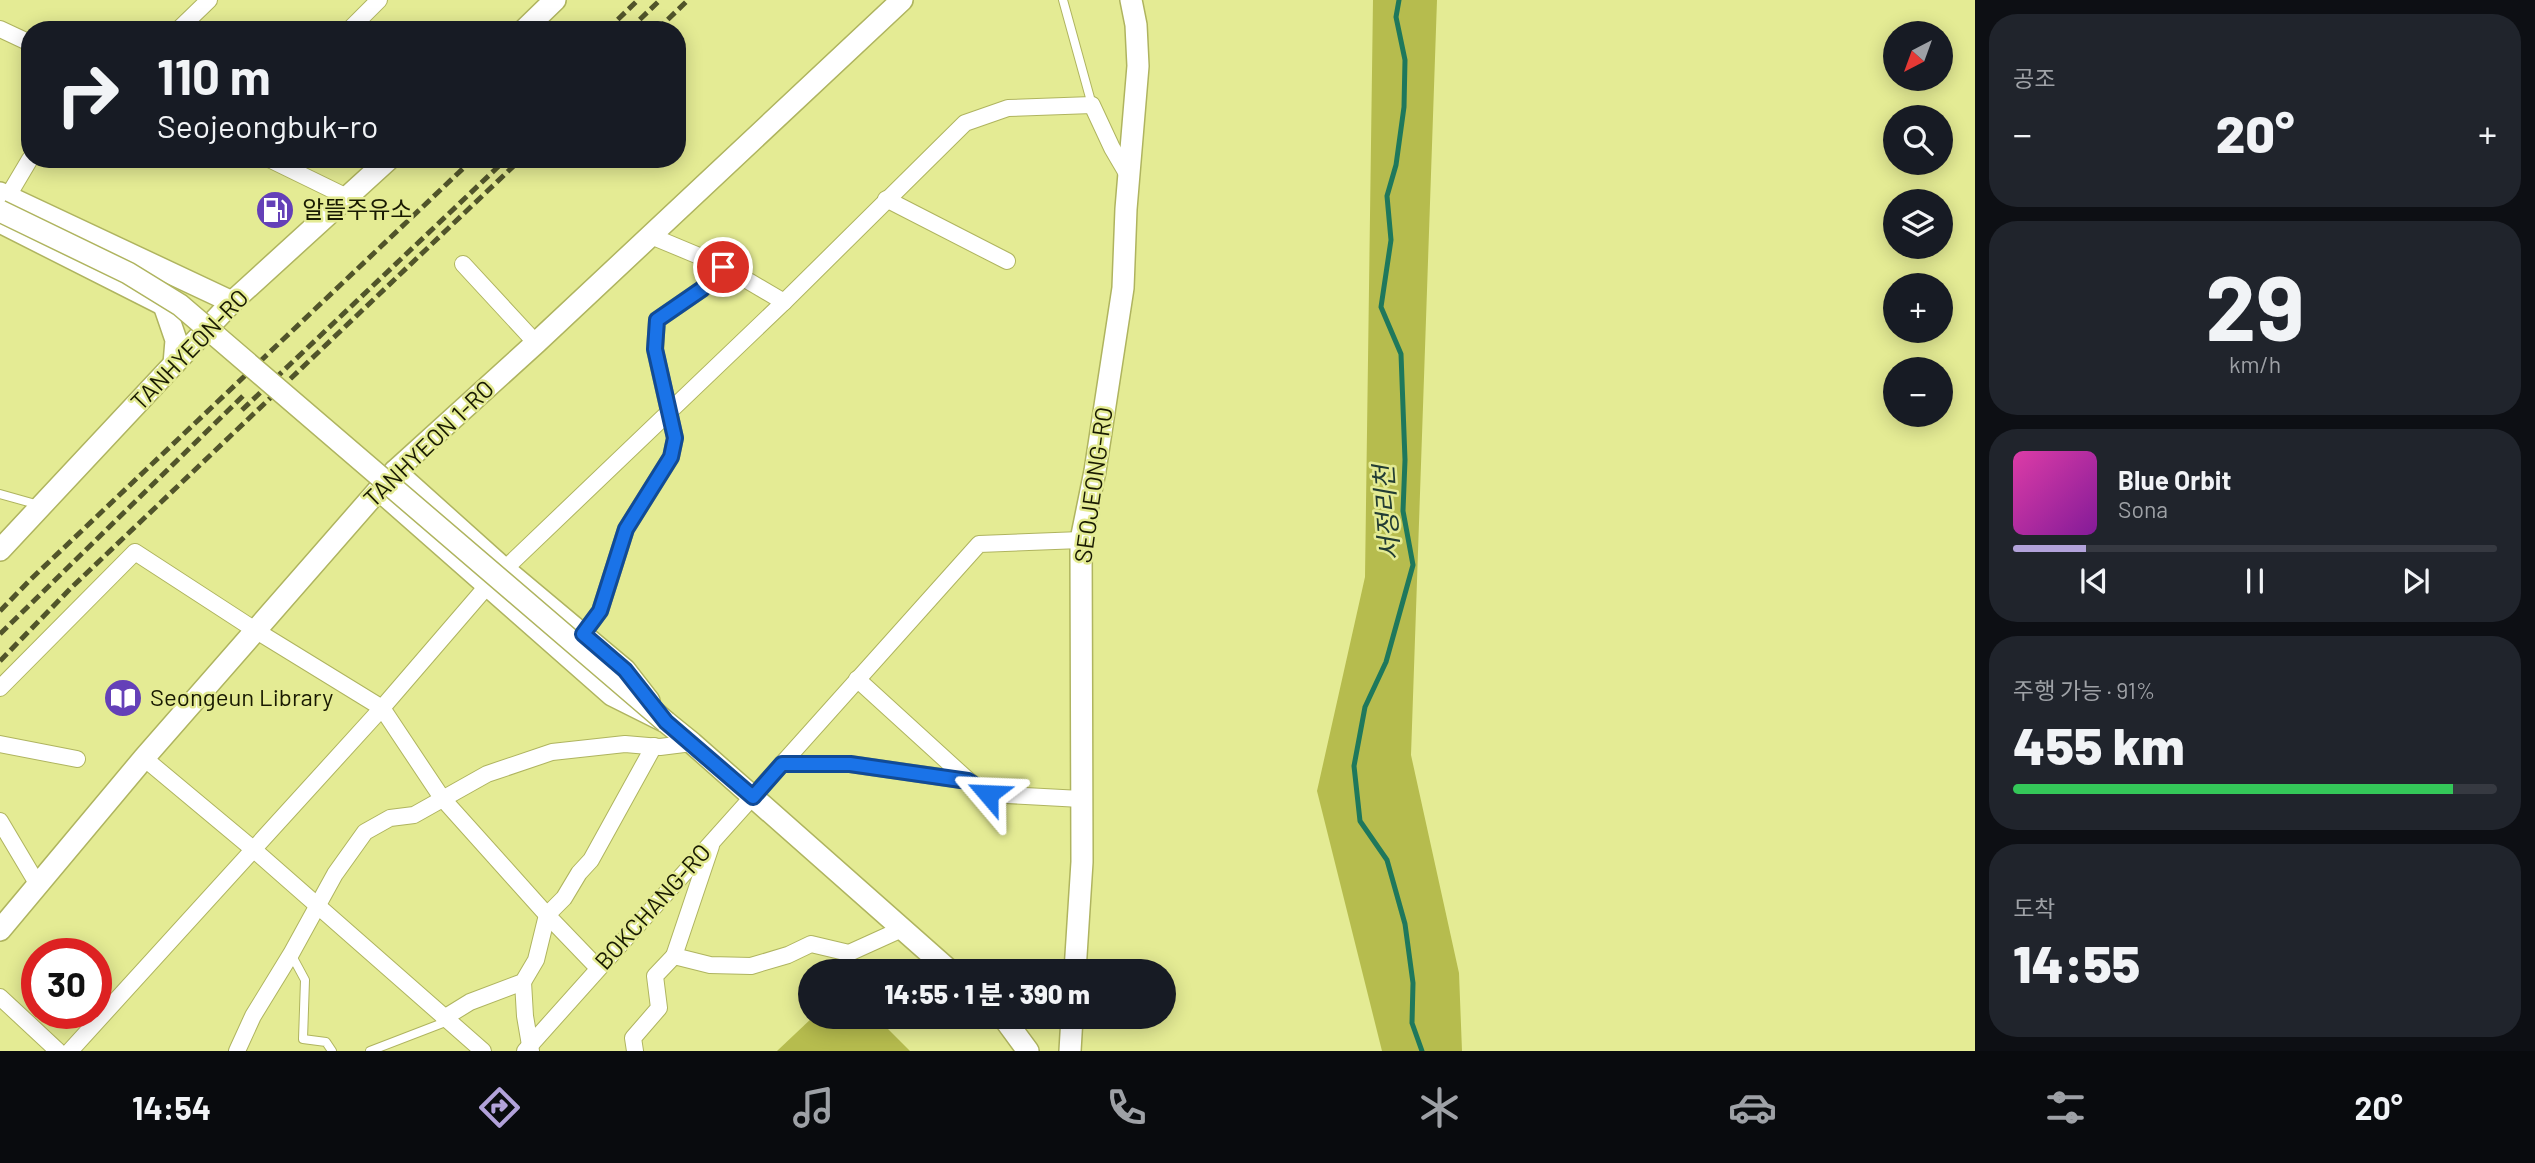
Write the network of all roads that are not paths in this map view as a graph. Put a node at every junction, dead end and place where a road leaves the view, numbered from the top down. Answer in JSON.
{"nodes":[{"id":1,"x":209,"y":0,"type":"edge"},
{"id":2,"x":379,"y":0,"type":"edge"},
{"id":3,"x":555,"y":0,"type":"edge"},
{"id":4,"x":902,"y":0,"type":"edge"},
{"id":5,"x":1063,"y":0,"type":"edge"},
{"id":6,"x":1132,"y":0,"type":"edge"},
{"id":7,"x":187,"y":21,"type":"edge"},
{"id":8,"x":358,"y":21,"type":"edge"},
{"id":9,"x":533,"y":21,"type":"edge"},
{"id":10,"x":0,"y":29,"type":"edge"},
{"id":11,"x":21,"y":39,"type":"edge"},
{"id":12,"x":1092,"y":105,"type":"junction"},
{"id":13,"x":24,"y":168,"type":"edge"},
{"id":14,"x":287,"y":168,"type":"edge"},
{"id":15,"x":380,"y":168,"type":"edge"},
{"id":16,"x":1129,"y":177,"type":"junction"},
{"id":17,"x":349,"y":198,"type":"junction"},
{"id":18,"x":886,"y":199,"type":"junction"},
{"id":19,"x":3,"y":200,"type":"edge"},
{"id":20,"x":0,"y":222,"type":"edge"},
{"id":21,"x":651,"y":236,"type":"junction"},
{"id":22,"x":1007,"y":261,"type":"dead end"},
{"id":23,"x":463,"y":264,"type":"dead end"},
{"id":24,"x":723,"y":267,"type":"junction"},
{"id":25,"x":232,"y":302,"type":"junction"},
{"id":26,"x":784,"y":302,"type":"junction"},
{"id":27,"x":164,"y":305,"type":"junction"},
{"id":28,"x":200,"y":336,"type":"junction"},
{"id":29,"x":536,"y":343,"type":"junction"},
{"id":30,"x":174,"y":364,"type":"junction"},
{"id":31,"x":669,"y":412,"type":"junction"},
{"id":32,"x":395,"y":471,"type":"junction"},
{"id":33,"x":379,"y":490,"type":"junction"},
{"id":34,"x":0,"y":494,"type":"edge"},
{"id":35,"x":42,"y":506,"type":"junction"},
{"id":36,"x":1081,"y":540,"type":"junction"},
{"id":37,"x":0,"y":550,"type":"edge"},
{"id":38,"x":505,"y":569,"type":"junction"},
{"id":39,"x":488,"y":585,"type":"junction"},
{"id":40,"x":255,"y":630,"type":"junction"},
{"id":41,"x":583,"y":634,"type":"junction"},
{"id":42,"x":857,"y":679,"type":"junction"},
{"id":43,"x":0,"y":688,"type":"edge"},
{"id":44,"x":382,"y":708,"type":"junction"},
{"id":45,"x":666,"y":722,"type":"junction"},
{"id":46,"x":692,"y":743,"type":"junction"},
{"id":47,"x":0,"y":744,"type":"edge"},
{"id":48,"x":654,"y":746,"type":"junction"},
{"id":49,"x":144,"y":758,"type":"junction"},
{"id":50,"x":77,"y":759,"type":"dead end"},
{"id":51,"x":782,"y":764,"type":"junction"},
{"id":52,"x":968,"y":781,"type":"junction"},
{"id":53,"x":753,"y":797,"type":"junction"},
{"id":54,"x":442,"y":798,"type":"junction"},
{"id":55,"x":1082,"y":799,"type":"junction"},
{"id":56,"x":0,"y":821,"type":"edge"},
{"id":57,"x":714,"y":838,"type":"junction"},
{"id":58,"x":253,"y":849,"type":"junction"},
{"id":59,"x":38,"y":885,"type":"junction"},
{"id":60,"x":317,"y":907,"type":"junction"},
{"id":61,"x":547,"y":915,"type":"junction"},
{"id":62,"x":902,"y":929,"type":"junction"},
{"id":63,"x":0,"y":930,"type":"edge"},
{"id":64,"x":291,"y":954,"type":"junction"},
{"id":65,"x":674,"y":956,"type":"junction"},
{"id":66,"x":936,"y":959,"type":"edge"},
{"id":67,"x":1076,"y":959,"type":"edge"},
{"id":68,"x":598,"y":968,"type":"junction"},
{"id":69,"x":523,"y":982,"type":"junction"},
{"id":70,"x":0,"y":997,"type":"edge"},
{"id":71,"x":446,"y":1020,"type":"junction"},
{"id":72,"x":1012,"y":1029,"type":"edge"},
{"id":73,"x":1071,"y":1029,"type":"edge"},
{"id":74,"x":528,"y":1050,"type":"edge"},
{"id":75,"x":58,"y":1051,"type":"edge"},
{"id":76,"x":71,"y":1051,"type":"edge"},
{"id":77,"x":237,"y":1051,"type":"edge"},
{"id":78,"x":332,"y":1051,"type":"edge"},
{"id":79,"x":370,"y":1051,"type":"edge"},
{"id":80,"x":484,"y":1051,"type":"edge"},
{"id":81,"x":635,"y":1051,"type":"edge"},
{"id":82,"x":1028,"y":1051,"type":"edge"},
{"id":83,"x":1070,"y":1051,"type":"edge"}],
"edges":[{"from":1,"to":7,"type":"street"},
{"from":2,"to":8,"type":"street"},
{"from":3,"to":9,"type":"street"},
{"from":4,"to":21,"type":"street","name":"TANHYEON 1-RO"},
{"from":5,"to":12,"type":"lane"},
{"from":6,"to":16,"type":"street","name":"SEOJEONG-RO"},
{"from":10,"to":11,"type":"street"},
{"from":12,"to":16,"type":"street"},
{"from":12,"to":18,"type":"street"},
{"from":13,"to":19,"type":"street"},
{"from":14,"to":17,"type":"street"},
{"from":15,"to":17,"type":"street","name":"TANHYEON-RO"},
{"from":16,"to":36,"type":"street","name":"SEOJEONG-RO"},
{"from":17,"to":25,"type":"street","name":"TANHYEON-RO"},
{"from":18,"to":22,"type":"street"},
{"from":18,"to":26,"type":"street"},
{"from":19,"to":25,"type":"street"},
{"from":19,"to":45,"type":"street","bridge":true},
{"from":20,"to":27,"type":"street"},
{"from":21,"to":24,"type":"street"},
{"from":21,"to":29,"type":"street","name":"TANHYEON 1-RO"},
{"from":23,"to":29,"type":"street"},
{"from":24,"to":26,"type":"street"},
{"from":24,"to":31,"type":"street"},
{"from":25,"to":28,"type":"street","name":"TANHYEON-RO"},
{"from":26,"to":31,"type":"street"},
{"from":27,"to":28,"type":"street"},
{"from":27,"to":30,"type":"street"},
{"from":28,"to":30,"type":"street","name":"TANHYEON-RO"},
{"from":29,"to":32,"type":"street","name":"TANHYEON 1-RO"},
{"from":30,"to":35,"type":"street","name":"TANHYEON-RO"},
{"from":31,"to":38,"type":"street"},
{"from":31,"to":41,"type":"street"},
{"from":32,"to":33,"type":"street","name":"TANHYEON 1-RO"},
{"from":32,"to":38,"type":"street"},
{"from":33,"to":39,"type":"street"},
{"from":33,"to":40,"type":"street","name":"TANHYEON 1-RO"},
{"from":34,"to":35,"type":"lane"},
{"from":35,"to":37,"type":"street","name":"TANHYEON-RO"},
{"from":36,"to":42,"type":"street","name":"BOKCHANG-RO"},
{"from":36,"to":55,"type":"street","name":"SEOJEONG-RO"},
{"from":38,"to":39,"type":"street"},
{"from":38,"to":41,"type":"street"},
{"from":39,"to":44,"type":"street"},
{"from":39,"to":45,"type":"street"},
{"from":40,"to":43,"type":"street"},
{"from":40,"to":44,"type":"street"},
{"from":40,"to":49,"type":"street","name":"TANHYEON 1-RO"},
{"from":41,"to":45,"type":"street"},
{"from":42,"to":51,"type":"street","name":"BOKCHANG-RO"},
{"from":42,"to":52,"type":"street"},
{"from":44,"to":54,"type":"street"},
{"from":44,"to":58,"type":"street"},
{"from":45,"to":46,"type":"street"},
{"from":46,"to":48,"type":"street"},
{"from":46,"to":53,"type":"street"},
{"from":47,"to":50,"type":"street"},
{"from":48,"to":54,"type":"street"},
{"from":48,"to":61,"type":"street"},
{"from":49,"to":58,"type":"street"},
{"from":49,"to":59,"type":"street","name":"TANHYEON 1-RO"},
{"from":51,"to":52,"type":"street"},
{"from":51,"to":53,"type":"street","name":"BOKCHANG-RO"},
{"from":52,"to":55,"type":"street"},
{"from":53,"to":57,"type":"street","name":"BOKCHANG-RO"},
{"from":53,"to":62,"type":"street"},
{"from":54,"to":60,"type":"street"},
{"from":54,"to":61,"type":"street"},
{"from":55,"to":67,"type":"street","name":"SEOJEONG-RO"},
{"from":56,"to":59,"type":"street"},
{"from":57,"to":65,"type":"street"},
{"from":57,"to":68,"type":"street","name":"BOKCHANG-RO"},
{"from":58,"to":60,"type":"street"},
{"from":58,"to":76,"type":"street"},
{"from":59,"to":63,"type":"street","name":"TANHYEON 1-RO"},
{"from":60,"to":64,"type":"street"},
{"from":60,"to":71,"type":"street"},
{"from":61,"to":68,"type":"street"},
{"from":61,"to":69,"type":"street"},
{"from":62,"to":65,"type":"street"},
{"from":62,"to":66,"type":"street"},
{"from":64,"to":77,"type":"street"},
{"from":64,"to":78,"type":"lane"},
{"from":65,"to":81,"type":"street"},
{"from":68,"to":74,"type":"street","name":"BOKCHANG-RO"},
{"from":69,"to":71,"type":"street"},
{"from":69,"to":74,"type":"street"},
{"from":70,"to":75,"type":"street"},
{"from":71,"to":79,"type":"lane"},
{"from":71,"to":80,"type":"street"},
{"from":72,"to":82,"type":"street"},
{"from":73,"to":83,"type":"street"}]}
